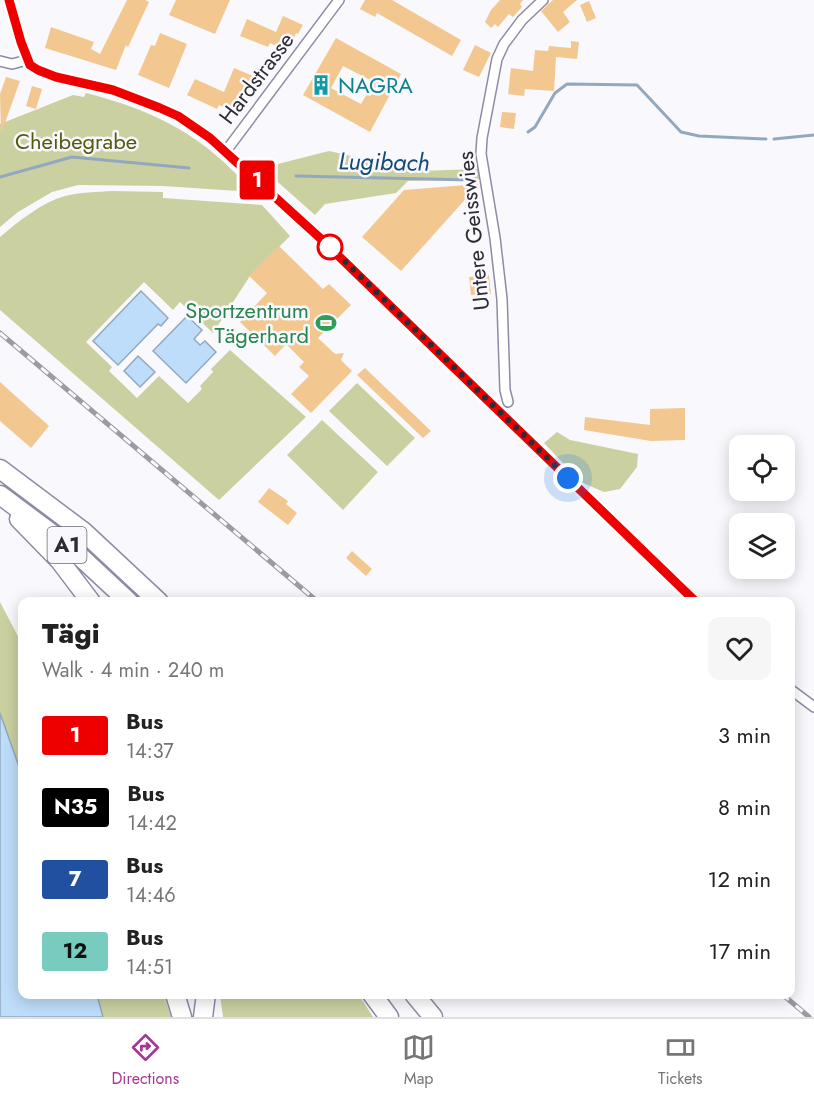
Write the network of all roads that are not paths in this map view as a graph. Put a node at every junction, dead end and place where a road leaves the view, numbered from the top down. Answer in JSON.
{"nodes":[{"id":1,"x":9,"y":0,"type":"edge"},
{"id":2,"x":339,"y":0,"type":"edge"},
{"id":3,"x":543,"y":0,"type":"edge"},
{"id":4,"x":27,"y":60,"type":"junction"},
{"id":5,"x":0,"y":61,"type":"edge"},
{"id":6,"x":226,"y":151,"type":"junction"},
{"id":7,"x":508,"y":402,"type":"dead end"},
{"id":8,"x":0,"y":469,"type":"edge"},
{"id":9,"x":0,"y":496,"type":"edge"},
{"id":10,"x":88,"y":597,"type":"edge"},
{"id":11,"x":124,"y":597,"type":"edge"},
{"id":12,"x":154,"y":597,"type":"edge"},
{"id":13,"x":691,"y":597,"type":"edge"},
{"id":14,"x":795,"y":693,"type":"edge"},
{"id":15,"x":814,"y":707,"type":"edge"},
{"id":16,"x":177,"y":999,"type":"edge"},
{"id":17,"x":205,"y":999,"type":"edge"},
{"id":18,"x":376,"y":999,"type":"edge"},
{"id":19,"x":387,"y":999,"type":"edge"},
{"id":20,"x":411,"y":999,"type":"edge"},
{"id":21,"x":418,"y":999,"type":"edge"},
{"id":22,"x":182,"y":1017,"type":"edge"},
{"id":23,"x":203,"y":1017,"type":"edge"},
{"id":24,"x":390,"y":1017,"type":"edge"},
{"id":25,"x":396,"y":1017,"type":"edge"},
{"id":26,"x":420,"y":1017,"type":"edge"},
{"id":27,"x":434,"y":1017,"type":"edge"}],
"edges":[{"from":1,"to":4,"type":"street"},
{"from":2,"to":6,"type":"street","name":"Hardstrasse"},
{"from":3,"to":7,"type":"street","name":"Untere Geisswies"},
{"from":4,"to":5,"type":"street"},
{"from":4,"to":6,"type":"street"},
{"from":6,"to":13,"type":"street"},
{"from":8,"to":12,"type":"highway","number":"A1"},
{"from":9,"to":10,"type":"highway"},
{"from":9,"to":11,"type":"highway","number":"A1"},
{"from":14,"to":15,"type":"street"},
{"from":16,"to":22,"type":"highway"},
{"from":17,"to":23,"type":"highway"},
{"from":18,"to":24,"type":"highway"},
{"from":19,"to":25,"type":"highway"},
{"from":20,"to":26,"type":"highway"},
{"from":21,"to":27,"type":"highway"}]}
